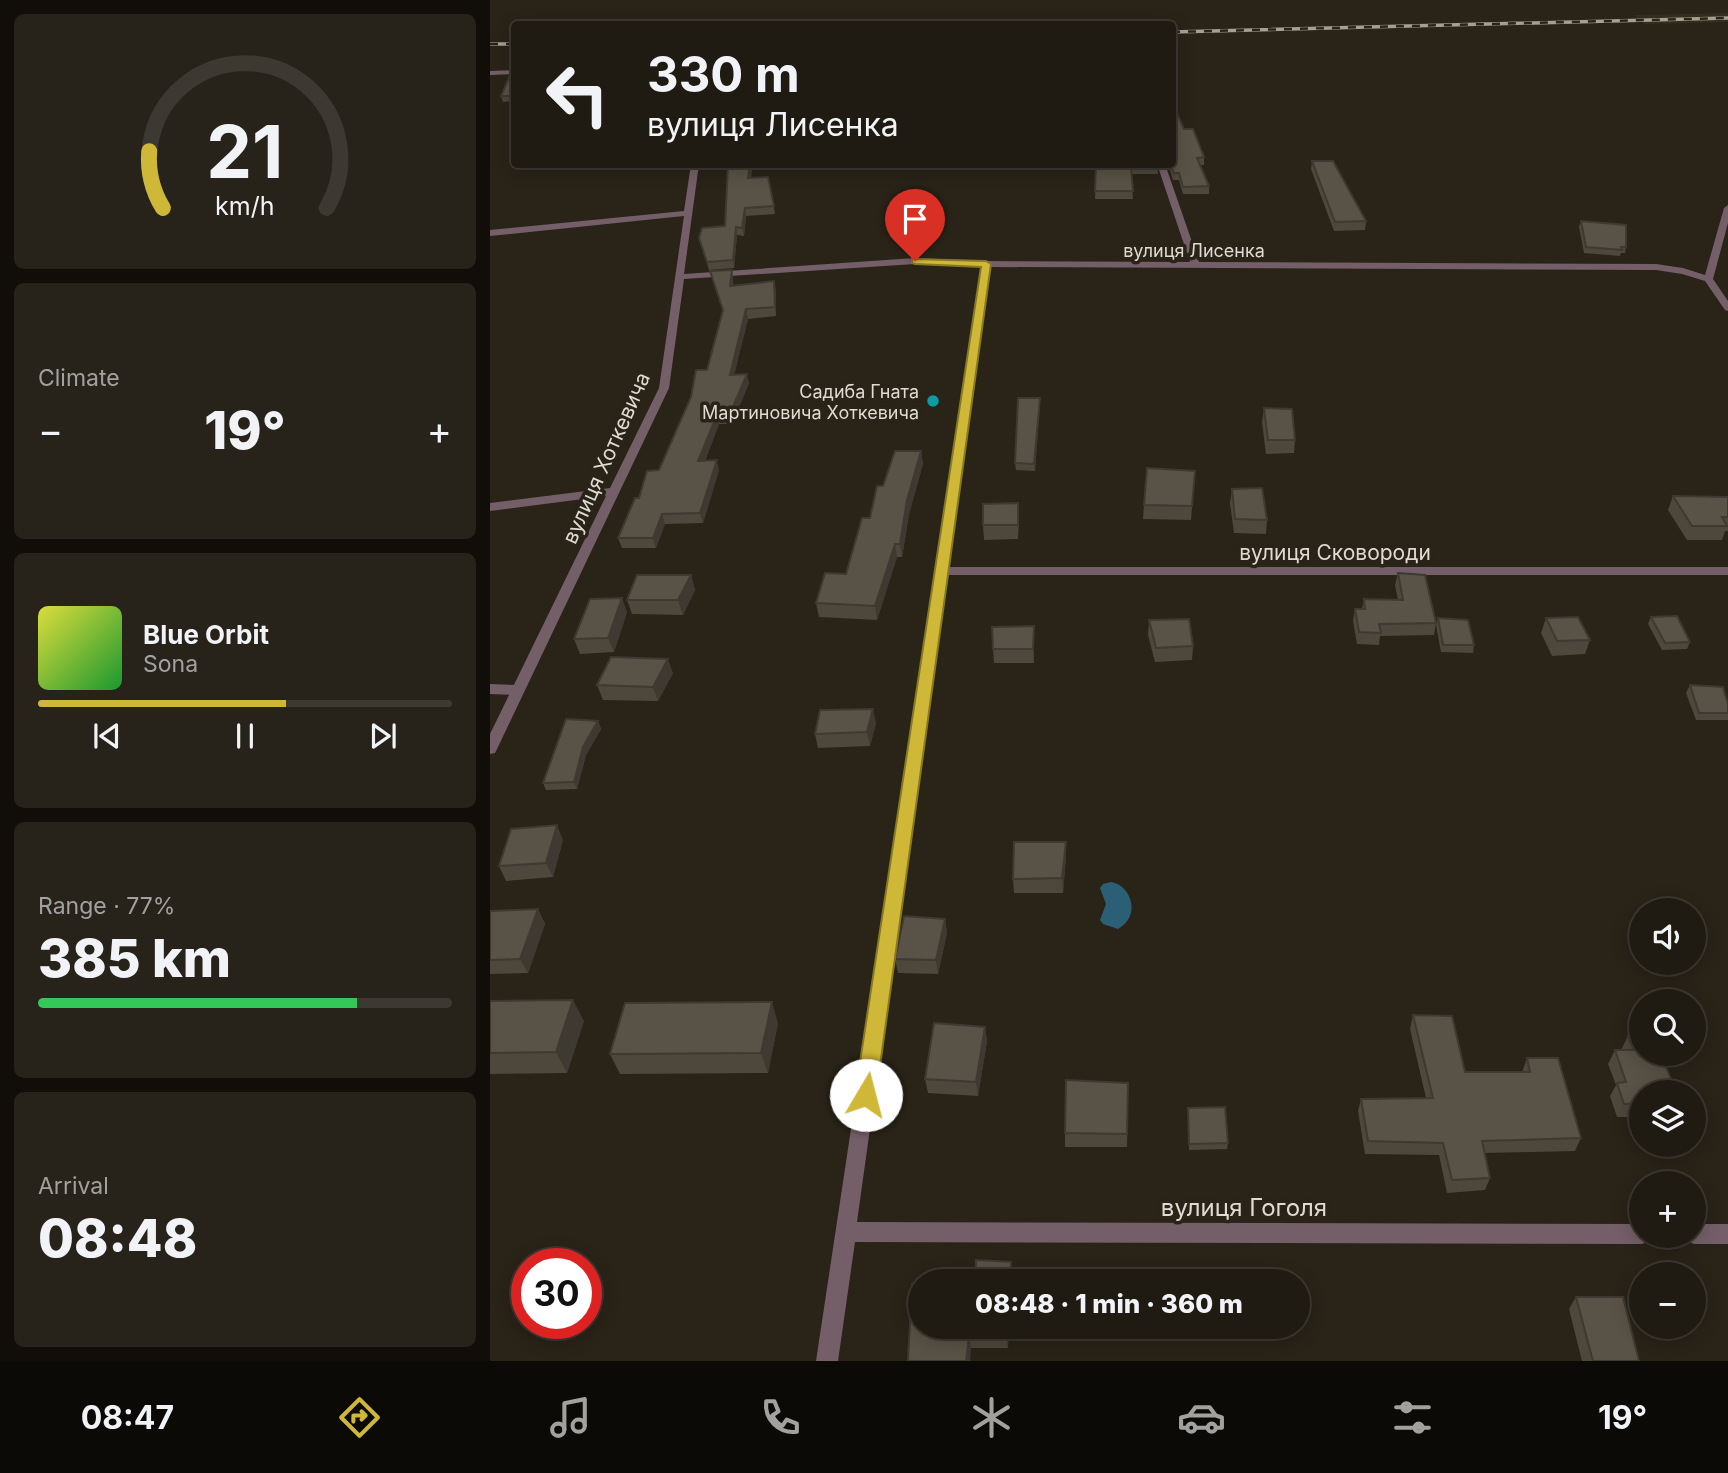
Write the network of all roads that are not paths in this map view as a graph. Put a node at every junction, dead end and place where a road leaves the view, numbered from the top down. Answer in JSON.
{"nodes":[{"id":1,"x":511,"y":72,"type":"edge"},
{"id":2,"x":490,"y":73,"type":"edge"},
{"id":3,"x":694,"y":168,"type":"edge"},
{"id":4,"x":1162,"y":168,"type":"edge"},
{"id":5,"x":1728,"y":208,"type":"edge"},
{"id":6,"x":688,"y":213,"type":"junction"},
{"id":7,"x":490,"y":233,"type":"edge"},
{"id":8,"x":986,"y":264,"type":"junction"},
{"id":9,"x":1196,"y":265,"type":"junction"},
{"id":10,"x":679,"y":277,"type":"junction"},
{"id":11,"x":1709,"y":279,"type":"junction"},
{"id":12,"x":1717,"y":292,"type":"junction"},
{"id":13,"x":1728,"y":292,"type":"edge"},
{"id":14,"x":1728,"y":308,"type":"edge"},
{"id":15,"x":614,"y":491,"type":"junction"},
{"id":16,"x":490,"y":507,"type":"edge"},
{"id":17,"x":942,"y":571,"type":"junction"},
{"id":18,"x":1728,"y":571,"type":"edge"},
{"id":19,"x":490,"y":689,"type":"edge"},
{"id":20,"x":518,"y":690,"type":"junction"},
{"id":21,"x":490,"y":748,"type":"edge"},
{"id":22,"x":846,"y":1232,"type":"junction"},
{"id":23,"x":1629,"y":1234,"type":"edge"},
{"id":24,"x":1706,"y":1234,"type":"edge"},
{"id":25,"x":1728,"y":1234,"type":"edge"},
{"id":26,"x":827,"y":1361,"type":"edge"}],
"edges":[{"from":1,"to":2,"type":"street"},
{"from":3,"to":6,"type":"street","name":"вулиця Хоткевича"},
{"from":4,"to":9,"type":"street"},
{"from":5,"to":11,"type":"street"},
{"from":6,"to":7,"type":"street"},
{"from":6,"to":10,"type":"street","name":"вулиця Хоткевича"},
{"from":8,"to":9,"type":"street","name":"вулиця Лисенка"},
{"from":8,"to":10,"type":"street","name":"вулиця Лисенка"},
{"from":8,"to":17,"type":"street"},
{"from":9,"to":11,"type":"street","name":"вулиця Лисенка"},
{"from":10,"to":15,"type":"street","name":"вулиця Хоткевича"},
{"from":11,"to":12,"type":"street"},
{"from":12,"to":13,"type":"street"},
{"from":12,"to":14,"type":"street"},
{"from":15,"to":16,"type":"street"},
{"from":15,"to":20,"type":"street","name":"вулиця Хоткевича"},
{"from":17,"to":18,"type":"street","name":"вулиця Сковороди"},
{"from":17,"to":22,"type":"street"},
{"from":19,"to":20,"type":"street"},
{"from":20,"to":21,"type":"street","name":"вулиця Хоткевича"},
{"from":22,"to":23,"type":"street","name":"вулиця Гоголя"},
{"from":22,"to":26,"type":"street"},
{"from":24,"to":25,"type":"street"}]}
